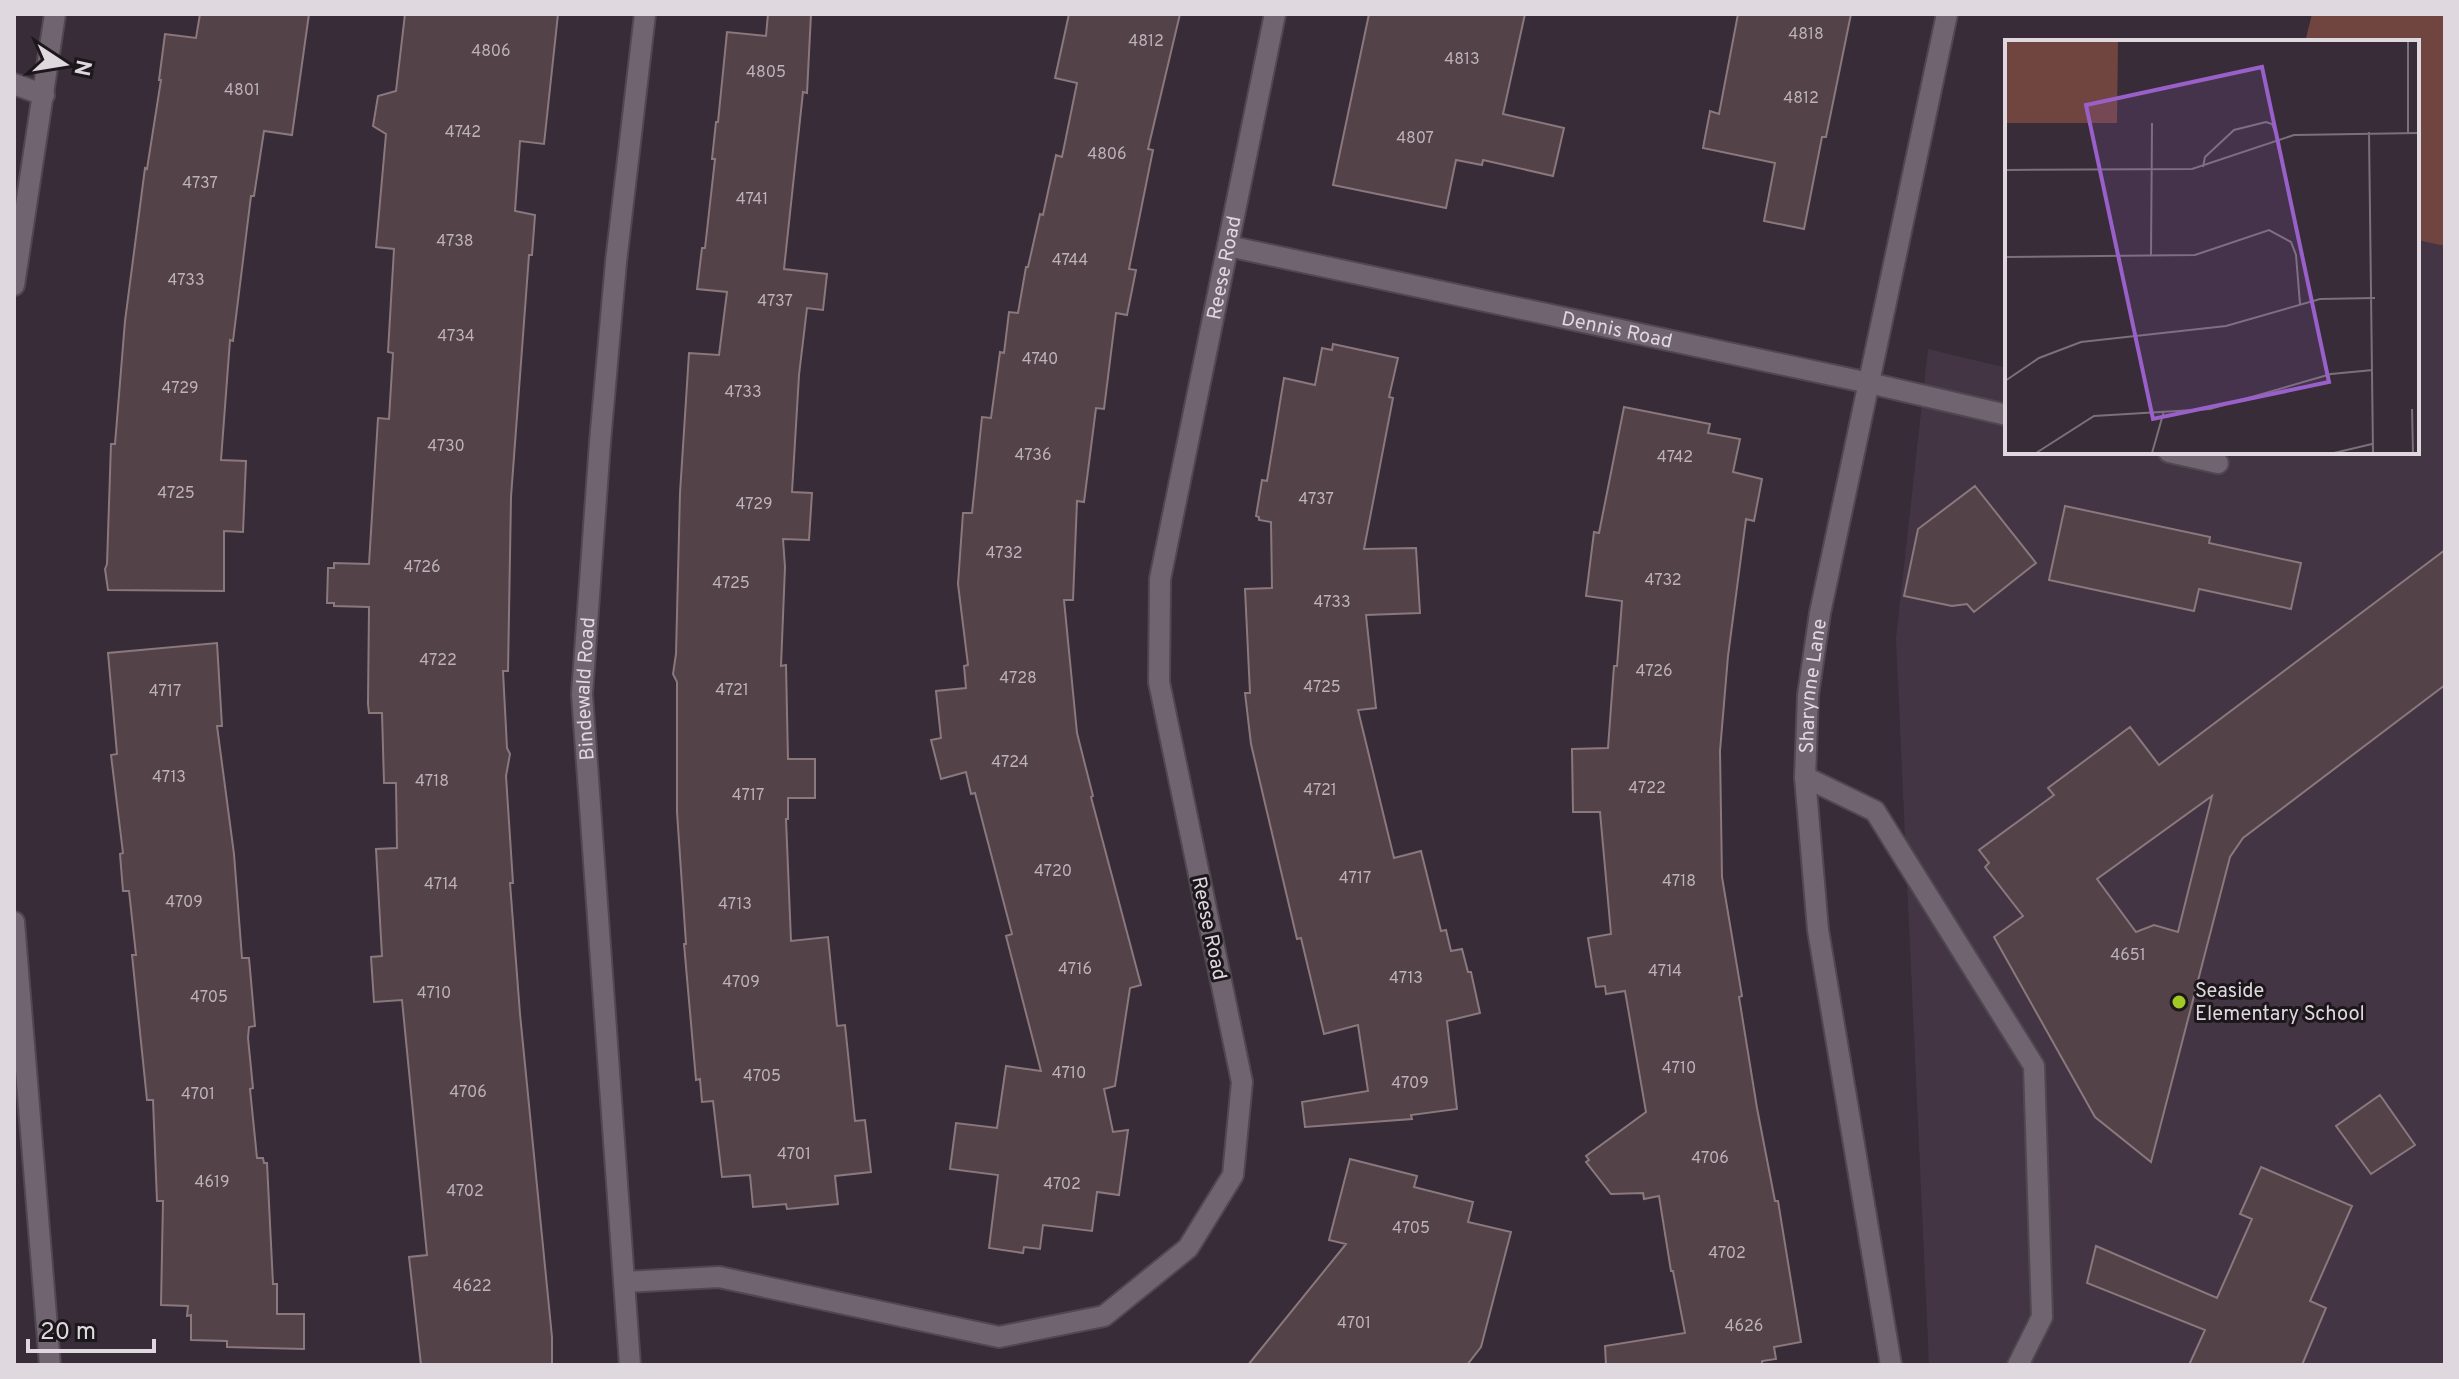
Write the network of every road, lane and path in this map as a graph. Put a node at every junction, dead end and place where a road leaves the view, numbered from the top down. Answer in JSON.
{"nodes":[{"id":1,"x":55,"y":14,"type":"edge"},
{"id":2,"x":645,"y":14,"type":"edge"},
{"id":3,"x":1275,"y":14,"type":"edge"},
{"id":4,"x":1947,"y":14,"type":"edge"},
{"id":5,"x":14,"y":84,"type":"edge"},
{"id":6,"x":44,"y":95,"type":"junction"},
{"id":7,"x":1228,"y":246,"type":"junction"},
{"id":8,"x":14,"y":285,"type":"edge"},
{"id":9,"x":1869,"y":383,"type":"junction"},
{"id":10,"x":2005,"y":415,"type":"edge"},
{"id":11,"x":2178,"y":454,"type":"edge"},
{"id":12,"x":2218,"y":463,"type":"dead end"},
{"id":13,"x":1805,"y":777,"type":"junction"},
{"id":14,"x":14,"y":922,"type":"edge"},
{"id":15,"x":625,"y":1282,"type":"junction"},
{"id":16,"x":50,"y":1365,"type":"edge"},
{"id":17,"x":630,"y":1365,"type":"edge"},
{"id":18,"x":1891,"y":1365,"type":"edge"},
{"id":19,"x":2018,"y":1365,"type":"edge"}],
"edges":[{"from":1,"to":6,"type":"street"},
{"from":2,"to":15,"type":"street","name":"Bindewald Road"},
{"from":3,"to":7,"type":"street","name":"Reese Road"},
{"from":4,"to":9,"type":"street","name":"Sharynne Lane"},
{"from":5,"to":6,"type":"street"},
{"from":6,"to":8,"type":"street"},
{"from":7,"to":9,"type":"street","name":"Dennis Road"},
{"from":7,"to":15,"type":"street","name":"Reese Road"},
{"from":9,"to":10,"type":"street","name":"Dennis Road"},
{"from":9,"to":13,"type":"street","name":"Sharynne Lane"},
{"from":11,"to":12,"type":"street"},
{"from":13,"to":18,"type":"street","name":"Sharynne Lane"},
{"from":13,"to":19,"type":"street"},
{"from":14,"to":16,"type":"street"},
{"from":15,"to":17,"type":"street","name":"Bindewald Road"}]}
